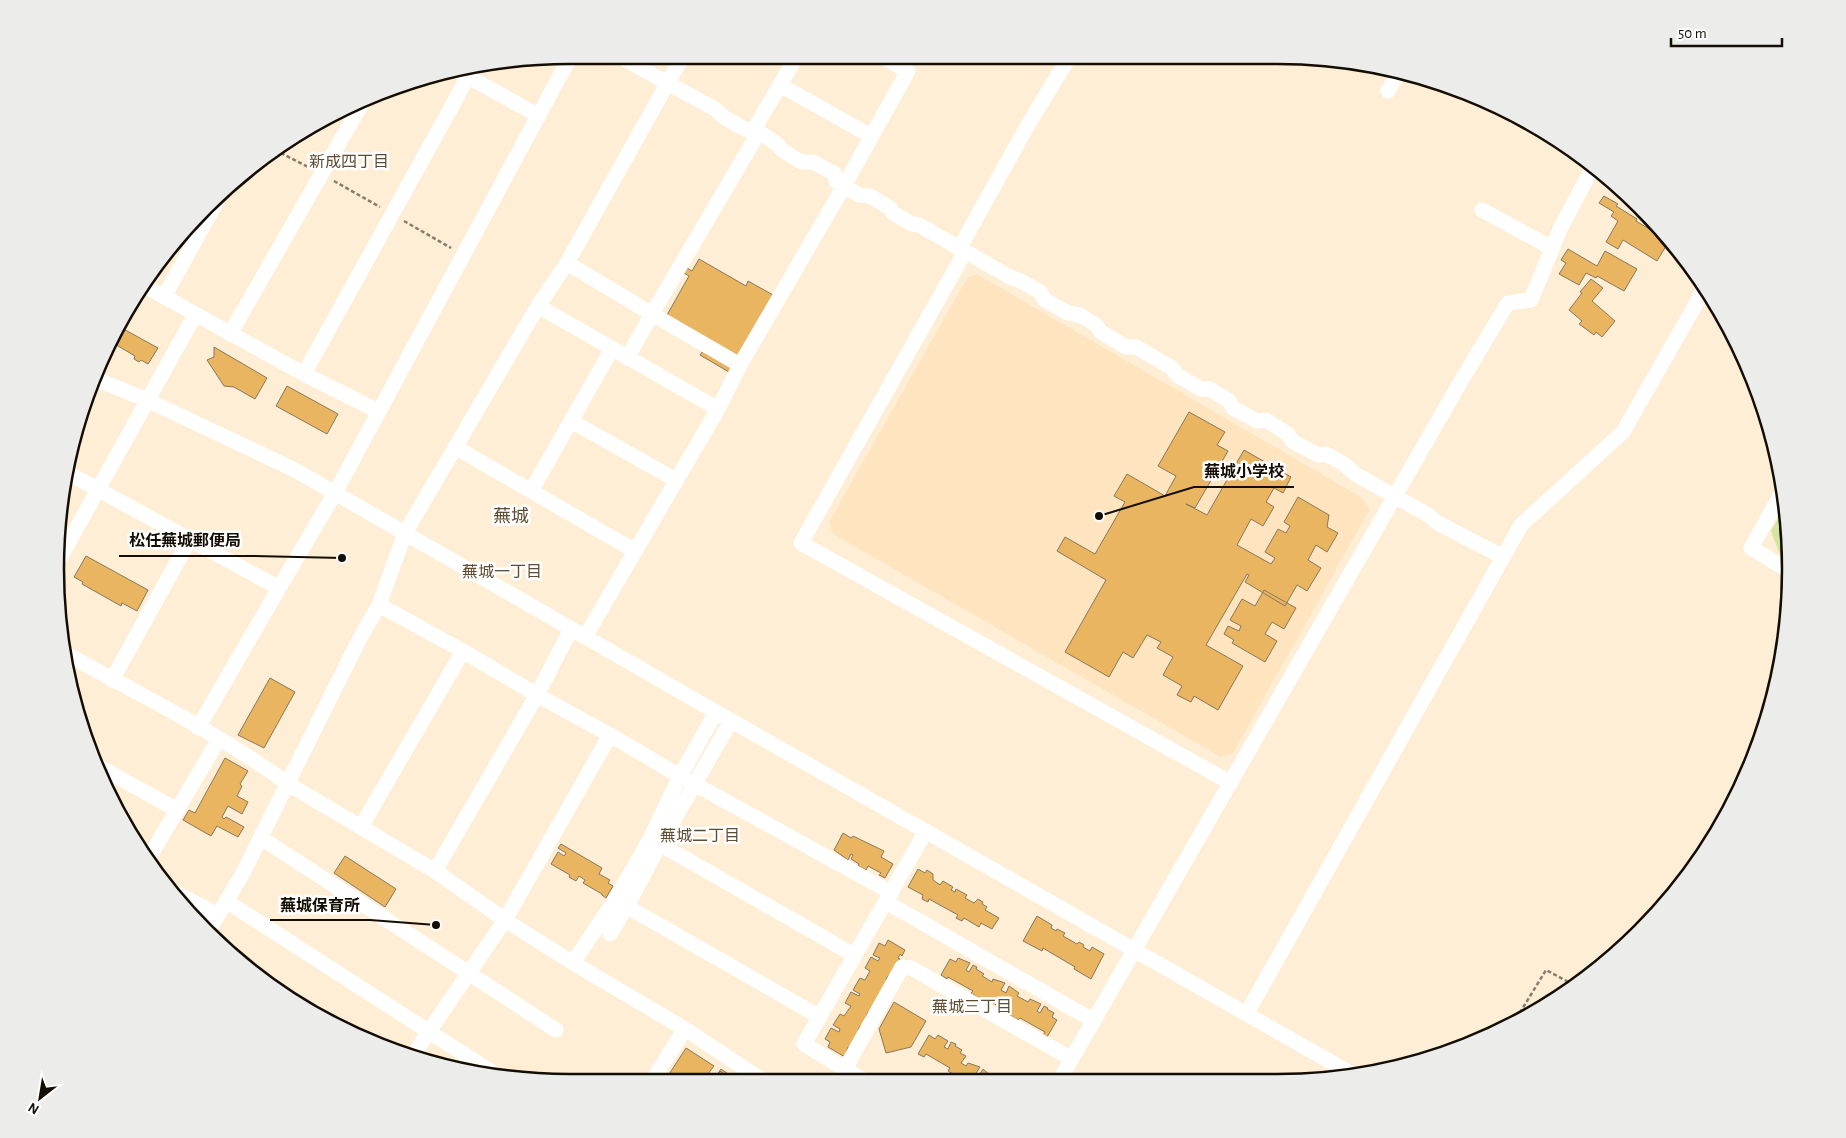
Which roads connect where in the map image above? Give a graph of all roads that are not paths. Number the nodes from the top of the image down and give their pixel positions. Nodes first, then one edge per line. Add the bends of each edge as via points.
1 (566, 64) edge
2 (633, 64) edge
3 (678, 64) edge
4 (792, 64) edge
5 (1065, 64) edge
6 (911, 65) edge
7 (461, 75) edge
8 (463, 75) edge
9 (1396, 78) edge
10 (668, 84) junction
11 (780, 85) junction
12 (1388, 91) dead end
13 (358, 111) edge
14 (539, 116) junction
15 (756, 131) junction
16 (871, 136) junction
17 (1590, 172) edge
18 (844, 186) junction
19 (1482, 210) dead end
20 (207, 217) edge
21 (1552, 248) junction
22 (962, 250) junction
23 (567, 263) junction
24 (149, 288) edge
25 (1701, 295) edge
26 (164, 297) junction
27 (538, 306) junction
28 (652, 314) junction
29 (195, 315) junction
30 (230, 334) junction
31 (612, 349) junction
32 (627, 358) junction
33 (740, 365) junction
34 (304, 374) junction
35 (100, 381) edge
36 (147, 400) junction
37 (718, 409) junction
38 (378, 411) junction
39 (571, 421) junction
40 (455, 447) junction
41 (72, 475) edge
42 (676, 480) junction
43 (98, 489) junction
44 (531, 491) junction
45 (335, 493) junction
46 (1393, 497) junction
47 (1778, 501) edge
48 (406, 533) junction
49 (190, 539) junction
50 (65, 550) edge
51 (635, 551) junction
52 (1503, 557) junction
53 (1782, 567) edge
54 (279, 588) junction
55 (379, 605) junction
56 (571, 629) junction
57 (584, 637) junction
58 (463, 651) junction
59 (71, 657) edge
60 (112, 680) junction
61 (537, 695) junction
62 (716, 712) junction
63 (731, 721) junction
64 (198, 728) junction
65 (610, 735) junction
66 (219, 740) junction
67 (106, 770) edge
68 (680, 776) junction
69 (1231, 783) junction
70 (288, 784) junction
71 (694, 784) junction
72 (177, 810) junction
73 (361, 827) junction
74 (926, 831) junction
75 (261, 838) junction
76 (655, 842) junction
77 (151, 853) edge
78 (435, 872) junction
79 (889, 897) junction
80 (186, 898) edge
81 (226, 901) junction
82 (621, 903) junction
83 (218, 915) junction
84 (505, 920) junction
85 (212, 926) edge
86 (610, 934) dead end
87 (1134, 951) junction
88 (854, 955) junction
89 (573, 963) junction
90 (469, 974) junction
91 (1247, 1013) junction
92 (820, 1017) junction
93 (1094, 1021) junction
94 (685, 1029) junction
95 (556, 1030) dead end
96 (429, 1033) junction
97 (417, 1050) edge
98 (1072, 1059) junction
99 (483, 1067) edge
100 (845, 1069) junction
101 (1345, 1070) edge
102 (656, 1074) edge
103 (753, 1074) edge
104 (853, 1074) edge
105 (1063, 1074) edge

1 - 14 street
2 - 10 street
3 - 10 street
4 - 11 street
5 - 22 street
6 - 16 street
7 - 34 street via 392,214
8 - 14 street
9 - 12 street
10 - 15 street via 747,130
10 - 23 street
11 - 15 street
11 - 16 street
13 - 30 street
14 - 38 street
15 - 18 street via 801,162 812,162 835,174 836,181
15 - 28 street
16 - 18 street
17 - 21 street
18 - 22 street via 859,195 870,196 893,213
18 - 33 street
19 - 21 street
20 - 26 street
21 - 46 street via 1531,300 1508,303
22 - 46 street via 1040,292 1045,300 1068,313 1080,315 1126,347 1136,348 1172,368 1177,375 1201,389 1210,389 1257,421 1266,420 1318,456 1326,454 1344,464
22 - 69 street via 800,543
23 - 27 street
23 - 28 street
24 - 26 street
25 - 52 street via 1623,432 1521,525
26 - 29 street
27 - 31 street
27 - 40 street
28 - 32 street
28 - 33 street
29 - 30 street
29 - 36 street
30 - 34 street
31 - 32 street
31 - 39 street
32 - 37 street
33 - 37 street
34 - 38 street
35 - 36 street
36 - 43 street
36 - 45 street via 295,470
37 - 42 street
38 - 45 street
39 - 42 street
39 - 44 street
40 - 44 street
40 - 48 street
41 - 43 street
42 - 51 street
43 - 49 street
43 - 50 street
44 - 51 street
45 - 48 street
45 - 54 street
46 - 52 street
46 - 69 street
47 - 53 street via 1751,548
48 - 55 street
48 - 56 street
49 - 54 street
49 - 60 street
51 - 57 street
52 - 91 street
54 - 64 street
55 - 58 street
55 - 70 street
56 - 57 street
56 - 61 street
57 - 62 street
58 - 61 street
58 - 73 street
59 - 60 street
60 - 64 street
61 - 65 street
61 - 78 street
62 - 63 street
62 - 68 street
63 - 71 street
63 - 74 street
64 - 66 street
65 - 68 street
65 - 84 street
66 - 70 street
66 - 72 street
67 - 72 street
68 - 71 street
68 - 76 street
69 - 87 street
70 - 73 street
70 - 75 street
71 - 76 street
71 - 79 street
72 - 77 street
73 - 78 street
74 - 79 street
74 - 87 street
75 - 81 street
75 - 90 street
76 - 82 street
76 - 88 street
78 - 84 street
79 - 88 street
79 - 93 street
80 - 83 street
81 - 83 street
81 - 96 street
82 - 86 street
82 - 89 street
82 - 92 street
83 - 85 street
84 - 89 street
84 - 90 street
87 - 91 street
87 - 93 street
88 - 92 street
89 - 94 street
90 - 95 street
90 - 96 street
91 - 101 street
92 - 100 street via 804,1044
93 - 98 street
94 - 102 street
94 - 103 street
96 - 97 street
96 - 99 street
98 - 100 street via 911,968 902,967
98 - 105 street
100 - 104 street

